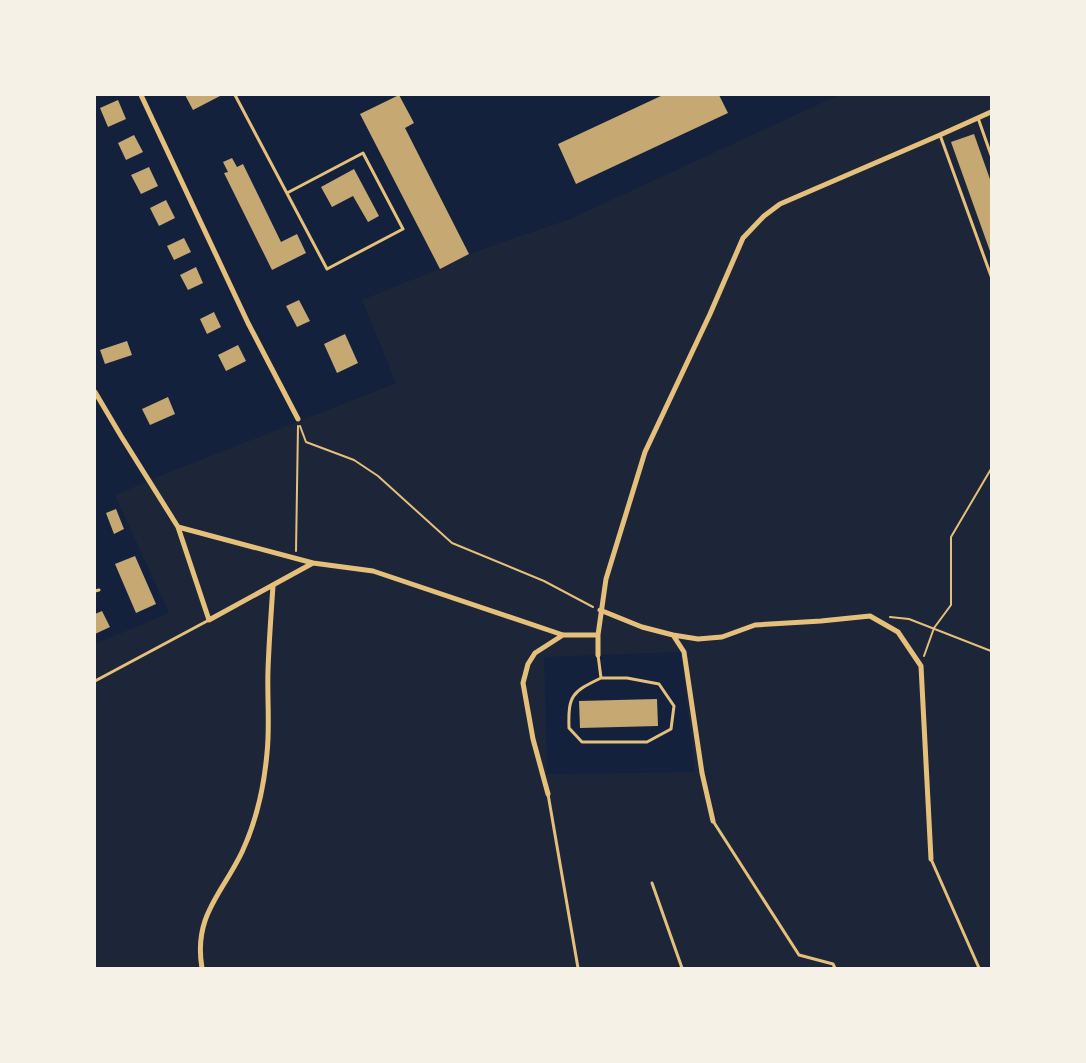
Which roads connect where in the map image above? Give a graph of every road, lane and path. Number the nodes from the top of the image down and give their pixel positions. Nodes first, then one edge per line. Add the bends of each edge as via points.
1 (141, 95) edge
2 (235, 95) edge
3 (991, 112) edge
4 (978, 118) junction
5 (940, 135) junction
6 (991, 154) edge
7 (288, 193) junction
8 (991, 276) edge
9 (95, 392) edge
10 (298, 419) junction
11 (991, 469) edge
12 (178, 527) junction
13 (296, 558) junction
14 (313, 563) junction
15 (273, 586) junction
16 (600, 610) junction
17 (889, 617) dead end
18 (209, 620) junction
19 (934, 628) junction
20 (563, 635) junction
21 (598, 635) junction
22 (674, 635) junction
23 (991, 651) edge
24 (598, 655) joint
25 (921, 666) junction
26 (601, 678) junction
27 (95, 681) edge
28 (548, 794) joint
29 (713, 820) joint
30 (931, 859) joint
31 (652, 883) dead end
32 (202, 968) edge
33 (578, 968) edge
34 (682, 968) edge
35 (835, 968) edge
36 (980, 968) edge

1 - 10 street via 248,323
2 - 7 lane
3 - 4 street
4 - 5 street
4 - 6 lane
5 - 8 lane
5 - 16 street via 780,204 744,238 646,452 606,579
7 - 7 lane via 363,153 403,229 327,269
9 - 12 street
10 - 13 path
10 - 16 path via 306,442 354,460 378,476 452,543 544,581
11 - 19 path via 951,537 951,604
12 - 13 street
12 - 18 street
13 - 14 street
14 - 15 street
14 - 20 street via 373,571
15 - 18 street
15 - 32 street via 267,753 256,816 241,853 211,903 204,926 200,955
16 - 21 street
16 - 22 street via 642,627
17 - 19 path via 909,618
18 - 27 lane
19 - 23 path
19 - 25 path
20 - 21 street
20 - 28 street via 535,652 523,683 533,739
21 - 24 street
22 - 25 street via 698,639 722,637 755,625 870,616 898,632
22 - 29 street via 684,652 702,772
24 - 26 lane
25 - 30 street
26 - 26 lane via 627,678 659,684 674,706 671,729 647,742 582,742 569,728 568,707 578,689
28 - 33 lane
29 - 35 lane via 799,955 833,964
30 - 36 lane
31 - 34 lane

